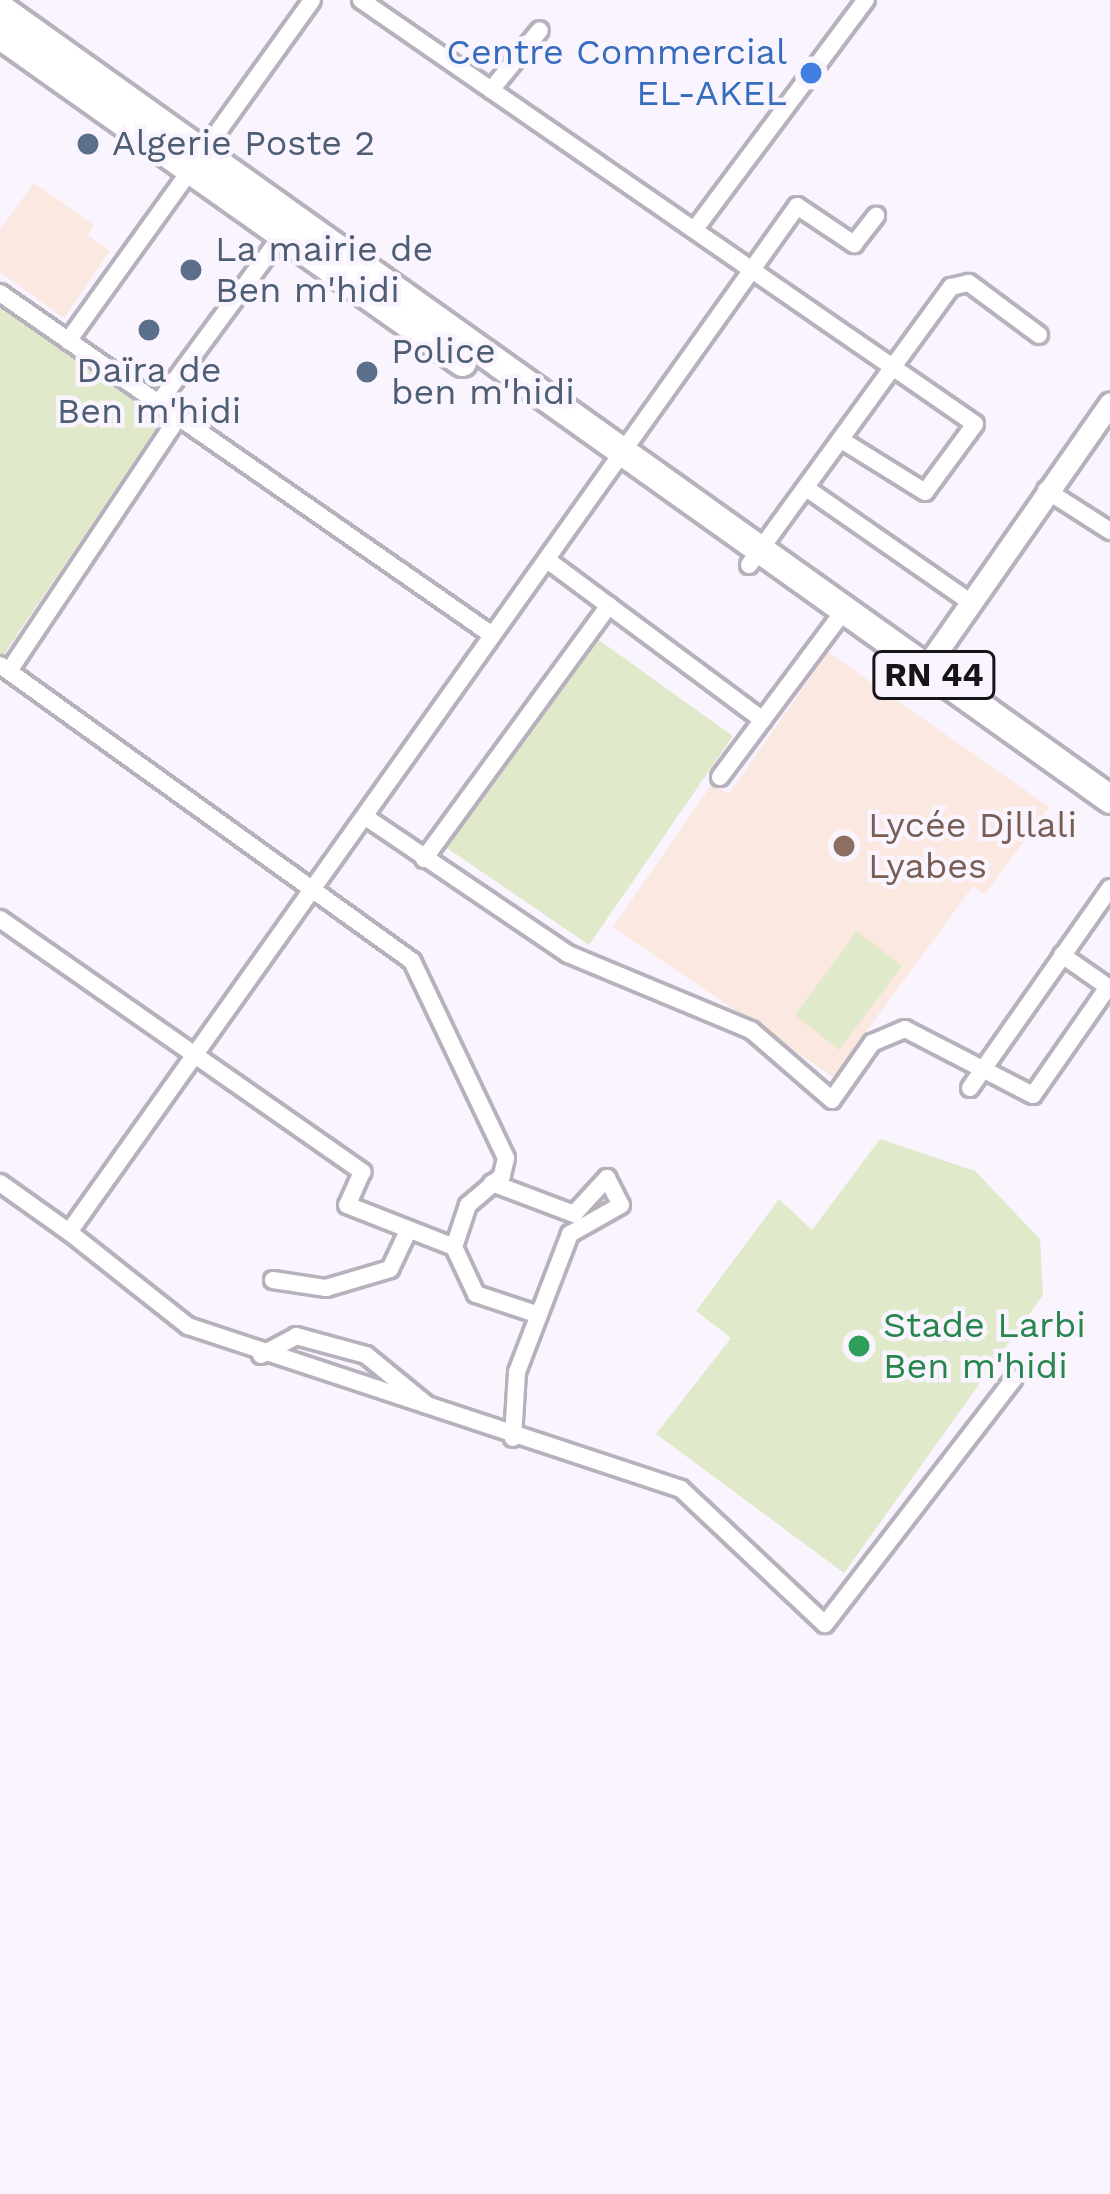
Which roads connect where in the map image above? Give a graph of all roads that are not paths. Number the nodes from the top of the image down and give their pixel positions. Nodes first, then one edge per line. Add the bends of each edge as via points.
1 (312, 0) edge
2 (361, 0) edge
3 (866, 0) edge
4 (0, 8) edge
5 (540, 30) dead end
6 (0, 35) edge
7 (491, 89) junction
8 (195, 160) junction
9 (876, 216) dead end
10 (695, 229) junction
11 (282, 235) junction
12 (753, 268) junction
13 (0, 293) edge
14 (1039, 335) dead end
15 (68, 341) junction
16 (892, 363) junction
17 (1110, 403) edge
18 (157, 405) junction
19 (177, 419) junction
20 (843, 441) junction
21 (621, 464) junction
22 (806, 488) junction
23 (1046, 490) junction
24 (1110, 531) edge
25 (753, 558) junction
26 (550, 562) junction
27 (966, 599) junction
28 (609, 605) junction
29 (838, 618) junction
30 (492, 634) junction
31 (4, 668) edge
32 (920, 676) junction
33 (763, 720) junction
34 (720, 777) dead end
35 (1110, 800) edge
36 (367, 818) junction
37 (1110, 822) edge
38 (424, 859) junction
39 (316, 888) junction
40 (1110, 888) edge
41 (0, 919) edge
42 (1062, 955) junction
43 (194, 1058) junction
44 (982, 1065) junction
45 (970, 1088) dead end
46 (0, 1183) edge
47 (492, 1183) junction
48 (409, 1229) junction
49 (69, 1232) junction
50 (454, 1246) junction
51 (273, 1280) dead end
52 (539, 1315) junction
53 (261, 1354) junction
54 (1014, 1379) dead end
55 (428, 1405) junction
56 (513, 1438) junction

1 - 8 street
2 - 7 street
3 - 10 street
4 - 8 main road, RN 44
5 - 7 street
6 - 8 main road, RN 44
7 - 10 street
8 - 11 main road, RN 44
8 - 15 street
8 - 21 main road, RN 44
9 - 12 street via 854,244 796,206
10 - 12 street
11 - 18 street
11 - 21 main road, RN 44
12 - 16 street
12 - 21 street
13 - 15 street
14 - 16 street via 961,280
15 - 18 street
16 - 20 street
16 - 20 street via 975,424 925,492
17 - 23 street
18 - 19 street
19 - 30 street
19 - 31 street
20 - 22 street
21 - 25 main road, RN 44
21 - 26 street
22 - 25 street
22 - 27 street
23 - 24 street
23 - 27 street
25 - 29 main road, RN 44
26 - 28 street
26 - 30 street
27 - 32 street
28 - 33 street
28 - 38 street
29 - 32 main road, RN 44
29 - 33 street
30 - 36 street
31 - 39 street
32 - 35 main road, RN 44
32 - 37 main road, RN 44
33 - 34 street
36 - 38 street
36 - 39 street
38 - 44 street via 568,954 751,1030 832,1100 892,1030
39 - 43 street
39 - 47 street via 395,943 426,979 480,1117 502,1142 502,1176
40 - 42 street
41 - 43 street
42 - 44 street
42 - 44 street via 1108,987 1034,1095
43 - 48 street via 362,1172 347,1205
43 - 49 street
44 - 45 street
46 - 49 street
47 - 50 street via 468,1205
47 - 52 street via 574,1214 607,1178 621,1205 570,1234
48 - 50 street
48 - 51 street via 390,1269 326,1288
49 - 53 street via 188,1326
50 - 52 street via 476,1294
52 - 56 street via 517,1372
53 - 55 street
53 - 55 street via 296,1336 366,1355
54 - 56 street via 825,1624 681,1489
55 - 56 street

